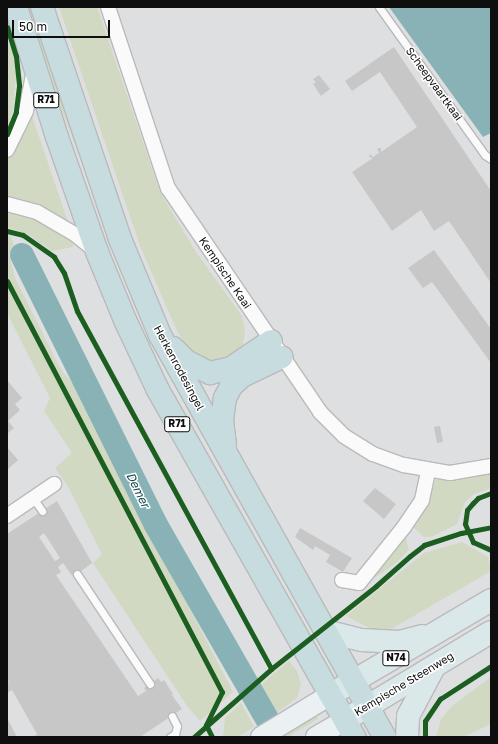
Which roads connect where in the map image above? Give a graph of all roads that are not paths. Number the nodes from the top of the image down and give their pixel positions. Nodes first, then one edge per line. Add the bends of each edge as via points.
1 (16, 7) edge
2 (42, 7) edge
3 (108, 7) edge
4 (379, 7) edge
5 (35, 64) junction
6 (7, 150) edge
7 (491, 159) edge
8 (7, 204) edge
9 (97, 252) junction
10 (160, 335) junction
11 (276, 349) junction
12 (227, 456) junction
13 (491, 466) edge
14 (428, 471) junction
15 (54, 484) dead end
16 (33, 498) junction
17 (42, 511) dead end
18 (7, 516) edge
19 (77, 574) dead end
20 (342, 580) dead end
21 (491, 600) edge
22 (326, 631) junction
23 (491, 632) edge
24 (437, 633) junction
25 (434, 666) junction
26 (354, 682) junction
27 (150, 684) dead end
28 (330, 695) junction
29 (368, 706) junction
30 (172, 716) dead end
31 (349, 729) edge
32 (170, 737) edge
33 (261, 737) edge
34 (316, 737) edge
35 (385, 737) edge
36 (407, 737) edge

1 - 5 highway, R71
2 - 10 highway, Herkenrodesingel / R71 via 120,239
3 - 11 street, Kempische Kaai via 168,188
4 - 7 lane, Scheepvaartkaai via 485,155
5 - 6 street via 26,111
5 - 9 highway, R71
8 - 9 street via 42,215 76,235
9 - 28 highway, R71 via 158,390
10 - 11 highway via 186,361 210,373 230,368
10 - 12 highway, Herkenrodesingel / R71
11 - 12 highway via 231,386 225,398 222,421
11 - 14 street, Kempische Kaai via 320,412 344,436 373,454
12 - 22 highway, Herkenrodesingel / R71
13 - 14 street, Kempische Kaai via 450,473
14 - 20 street via 422,500 404,527 359,583
15 - 16 street
16 - 17 lane
16 - 18 street
19 - 27 lane
21 - 24 main road, N74
22 - 24 main road via 362,640 400,642
22 - 26 highway, Herkenrodesingel / R71
23 - 25 main road, Kempische Steenweg / N74
24 - 26 main road, N74
25 - 29 main road, Kempische Steenweg / N74
25 - 36 main road via 408,716
26 - 28 main road, N74
26 - 29 highway, Herkenrodesingel / R71
28 - 31 highway, R71
28 - 33 main road, N74
29 - 31 main road, Kempische Steenweg / N74
29 - 35 highway, R71
30 - 32 lane via 177,726 175,734
31 - 34 main road, Kempische Steenweg / N74

